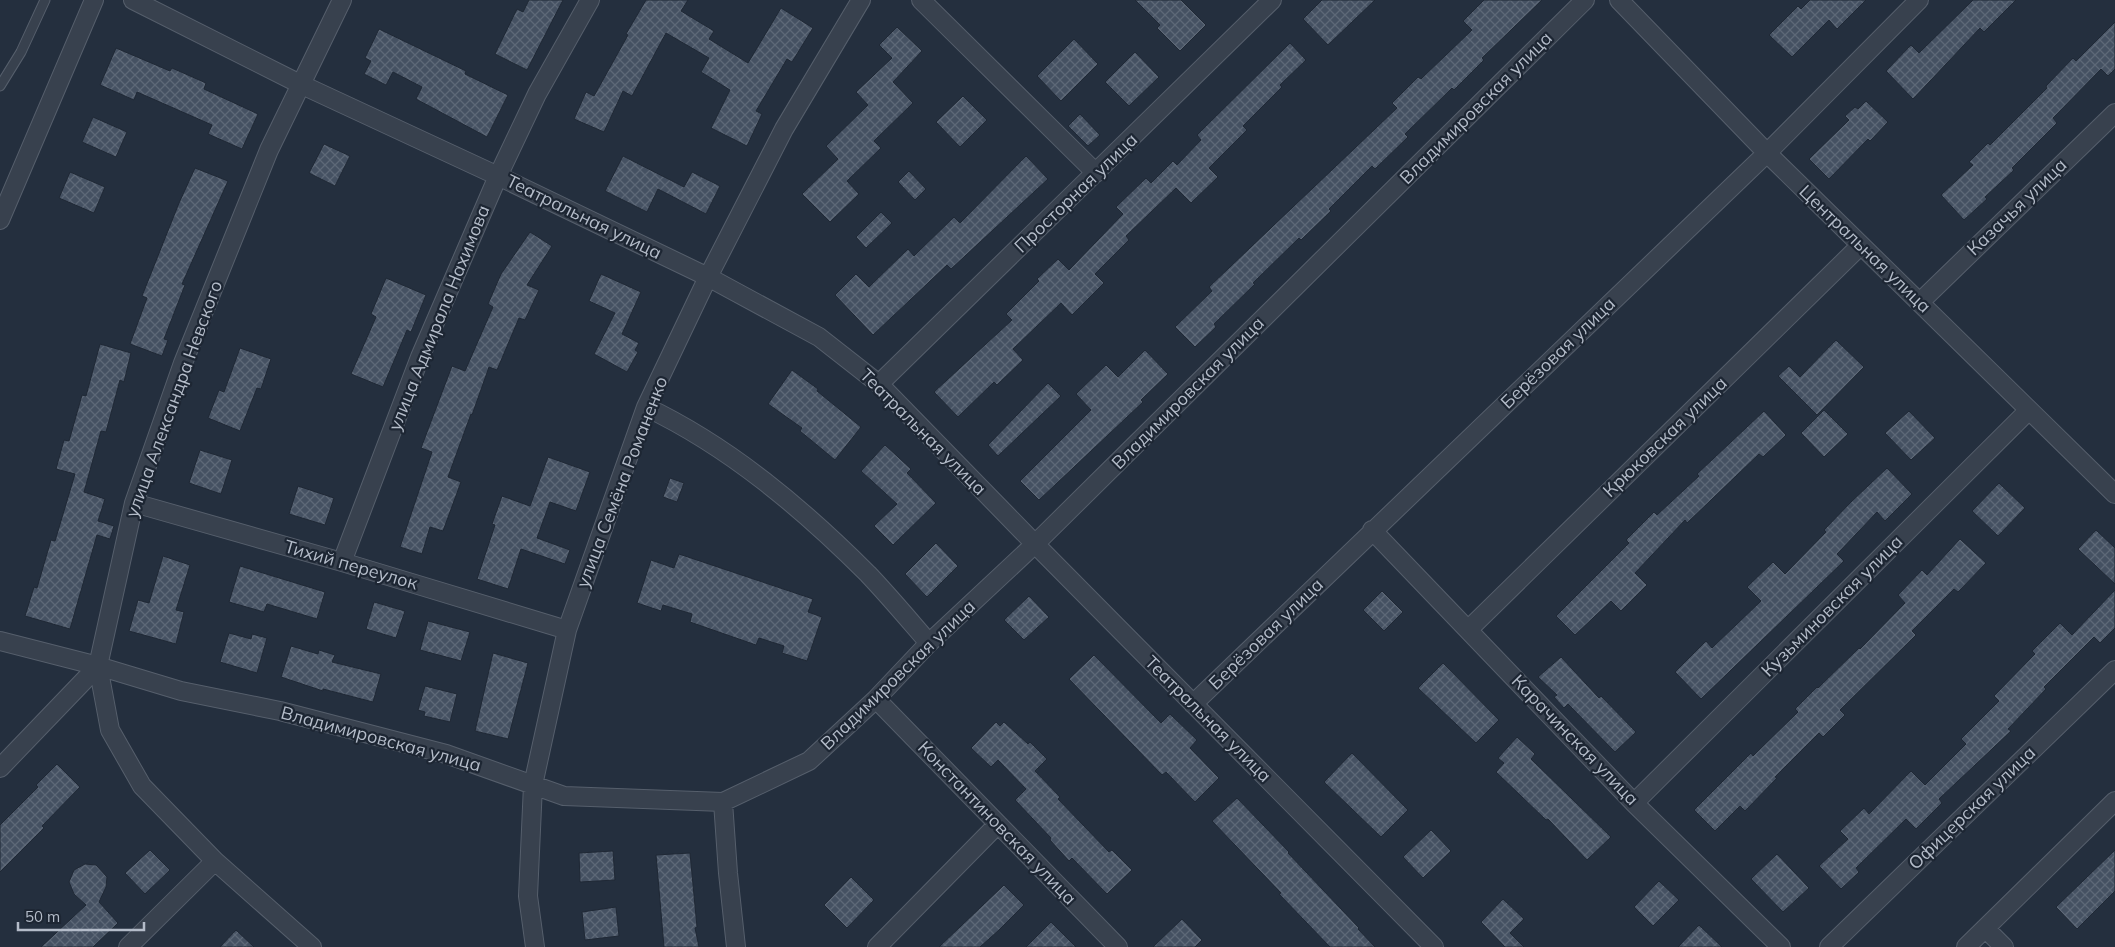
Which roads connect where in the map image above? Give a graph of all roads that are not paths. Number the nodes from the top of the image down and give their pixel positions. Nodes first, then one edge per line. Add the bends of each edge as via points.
1 (45, 0) edge
2 (94, 0) edge
3 (133, 0) edge
4 (342, 0) edge
5 (590, 0) edge
6 (861, 0) edge
7 (921, 0) edge
8 (1271, 0) edge
9 (1585, 0) edge
10 (1620, 0) edge
11 (1920, 0) edge
12 (300, 84) junction
13 (0, 86) edge
14 (2115, 113) edge
15 (1767, 153) junction
16 (1096, 173) junction
17 (498, 176) junction
18 (0, 220) edge
19 (1860, 245) junction
20 (708, 277) junction
21 (1920, 302) junction
22 (879, 384) junction
23 (646, 407) junction
24 (2029, 410) junction
25 (2115, 494) edge
26 (134, 503) junction
27 (1372, 530) junction
28 (1034, 544) junction
29 (342, 562) junction
30 (1469, 629) junction
31 (567, 630) junction
32 (0, 641) edge
33 (929, 643) junction
34 (98, 666) junction
35 (2115, 670) edge
36 (876, 699) junction
37 (1193, 704) junction
38 (0, 768) edge
39 (533, 785) junction
40 (2115, 801) edge
41 (723, 802) junction
42 (1634, 802) junction
43 (998, 824) junction
44 (215, 860) junction
45 (1985, 928) junction
46 (128, 947) edge
47 (312, 947) edge
48 (536, 947) edge
49 (736, 947) edge
50 (876, 947) edge
51 (1118, 947) edge
52 (1434, 947) edge
53 (1781, 947) edge
54 (1829, 947) edge
55 (1966, 947) edge
56 (2004, 947) edge

1 - 13 lane via 21,52
2 - 18 street
3 - 12 street, Театральная улица
4 - 12 street, улица Александра Невского
5 - 17 street, улица Адмирала Нахимова via 538,94
6 - 20 street, улица Семёна Романенко via 784,129
7 - 16 street
8 - 16 street, Просторная улица
9 - 28 street, Владимировская улица
10 - 15 street, Центральная улица
11 - 15 street, Берёзовая улица
12 - 17 street, Театральная улица
12 - 26 street, улица Александра Невского via 269,150 183,363
14 - 21 street, Казачья улица
15 - 19 street, Центральная улица
15 - 27 street, Берёзовая улица
16 - 22 street, Просторная улица
17 - 20 street, Театральная улица
17 - 29 street, улица Адмирала Нахимова via 420,357
19 - 21 street, Центральная улица
19 - 30 street, Крюковская улица
20 - 22 street, Театральная улица via 819,337
20 - 23 street, улица Семёна Романенко
21 - 24 street, Центральная улица
22 - 28 street, Театральная улица
23 - 31 street, улица Семёна Романенко
23 - 33 street via 676,421 726,452 805,515 868,575
24 - 25 street, Центральная улица
24 - 42 street, Кузьминовская улица
26 - 29 street, Тихий переулок
26 - 34 street, улица Александра Невского
27 - 30 street, Карачинская улица
27 - 37 street, Берёзовая улица
28 - 33 street, Владимировская улица
28 - 37 street, Театральная улица
29 - 31 street, Тихий переулок
30 - 42 street, Карачинская улица
31 - 39 street, улица Семёна Романенко
32 - 34 street, Владимировская улица
33 - 36 street, Владимировская улица
34 - 38 street
34 - 39 street, Владимировская улица via 181,691 280,711 446,754
34 - 44 street, улица Александра Невского via 110,730 142,786
35 - 54 street, Офицерская улица
36 - 41 street, Владимировская улица via 809,761
36 - 43 street, Константиновская улица
37 - 52 street, Театральная улица
39 - 41 street, Владимировская улица via 564,796
39 - 48 street, улица Семёна Романенко via 528,896
40 - 45 street
41 - 49 street
42 - 53 street, Карачинская улица
43 - 50 street
43 - 51 street, Константиновская улица
44 - 46 street
44 - 47 street, улица Александра Невского
45 - 55 street
45 - 56 street

